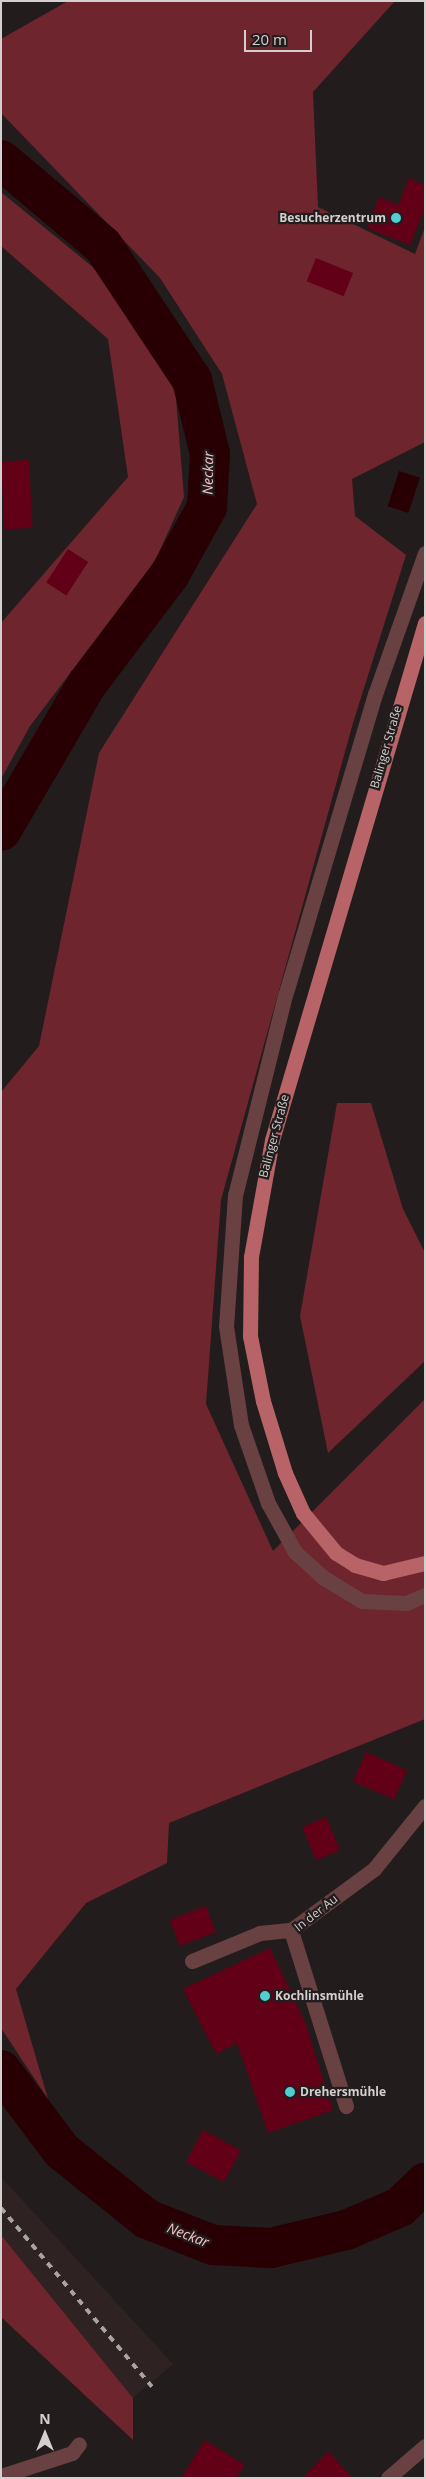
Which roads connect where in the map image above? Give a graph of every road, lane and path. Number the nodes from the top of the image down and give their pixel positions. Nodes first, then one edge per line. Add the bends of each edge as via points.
1 (425, 553) edge
2 (425, 623) edge
3 (425, 1563) edge
4 (425, 1595) edge
5 (425, 1806) edge
6 (291, 1930) junction
7 (192, 1961) dead end
8 (346, 2106) dead end
9 (79, 2444) dead end
10 (425, 2446) edge
11 (1, 2476) edge
12 (388, 2478) edge

1 - 4 street via 375,694 285,994 235,1195 226,1326 241,1425 268,1503 295,1552 324,1578 362,1601 406,1603
2 - 3 main road, Balinger Straße via 272,1140 251,1257 250,1336 263,1400 285,1473 303,1514 336,1554 355,1565 383,1572
5 - 6 street, In der Au via 374,1869
6 - 7 street via 260,1933
6 - 8 street, In der Au
9 - 11 street via 72,2453
10 - 12 street

